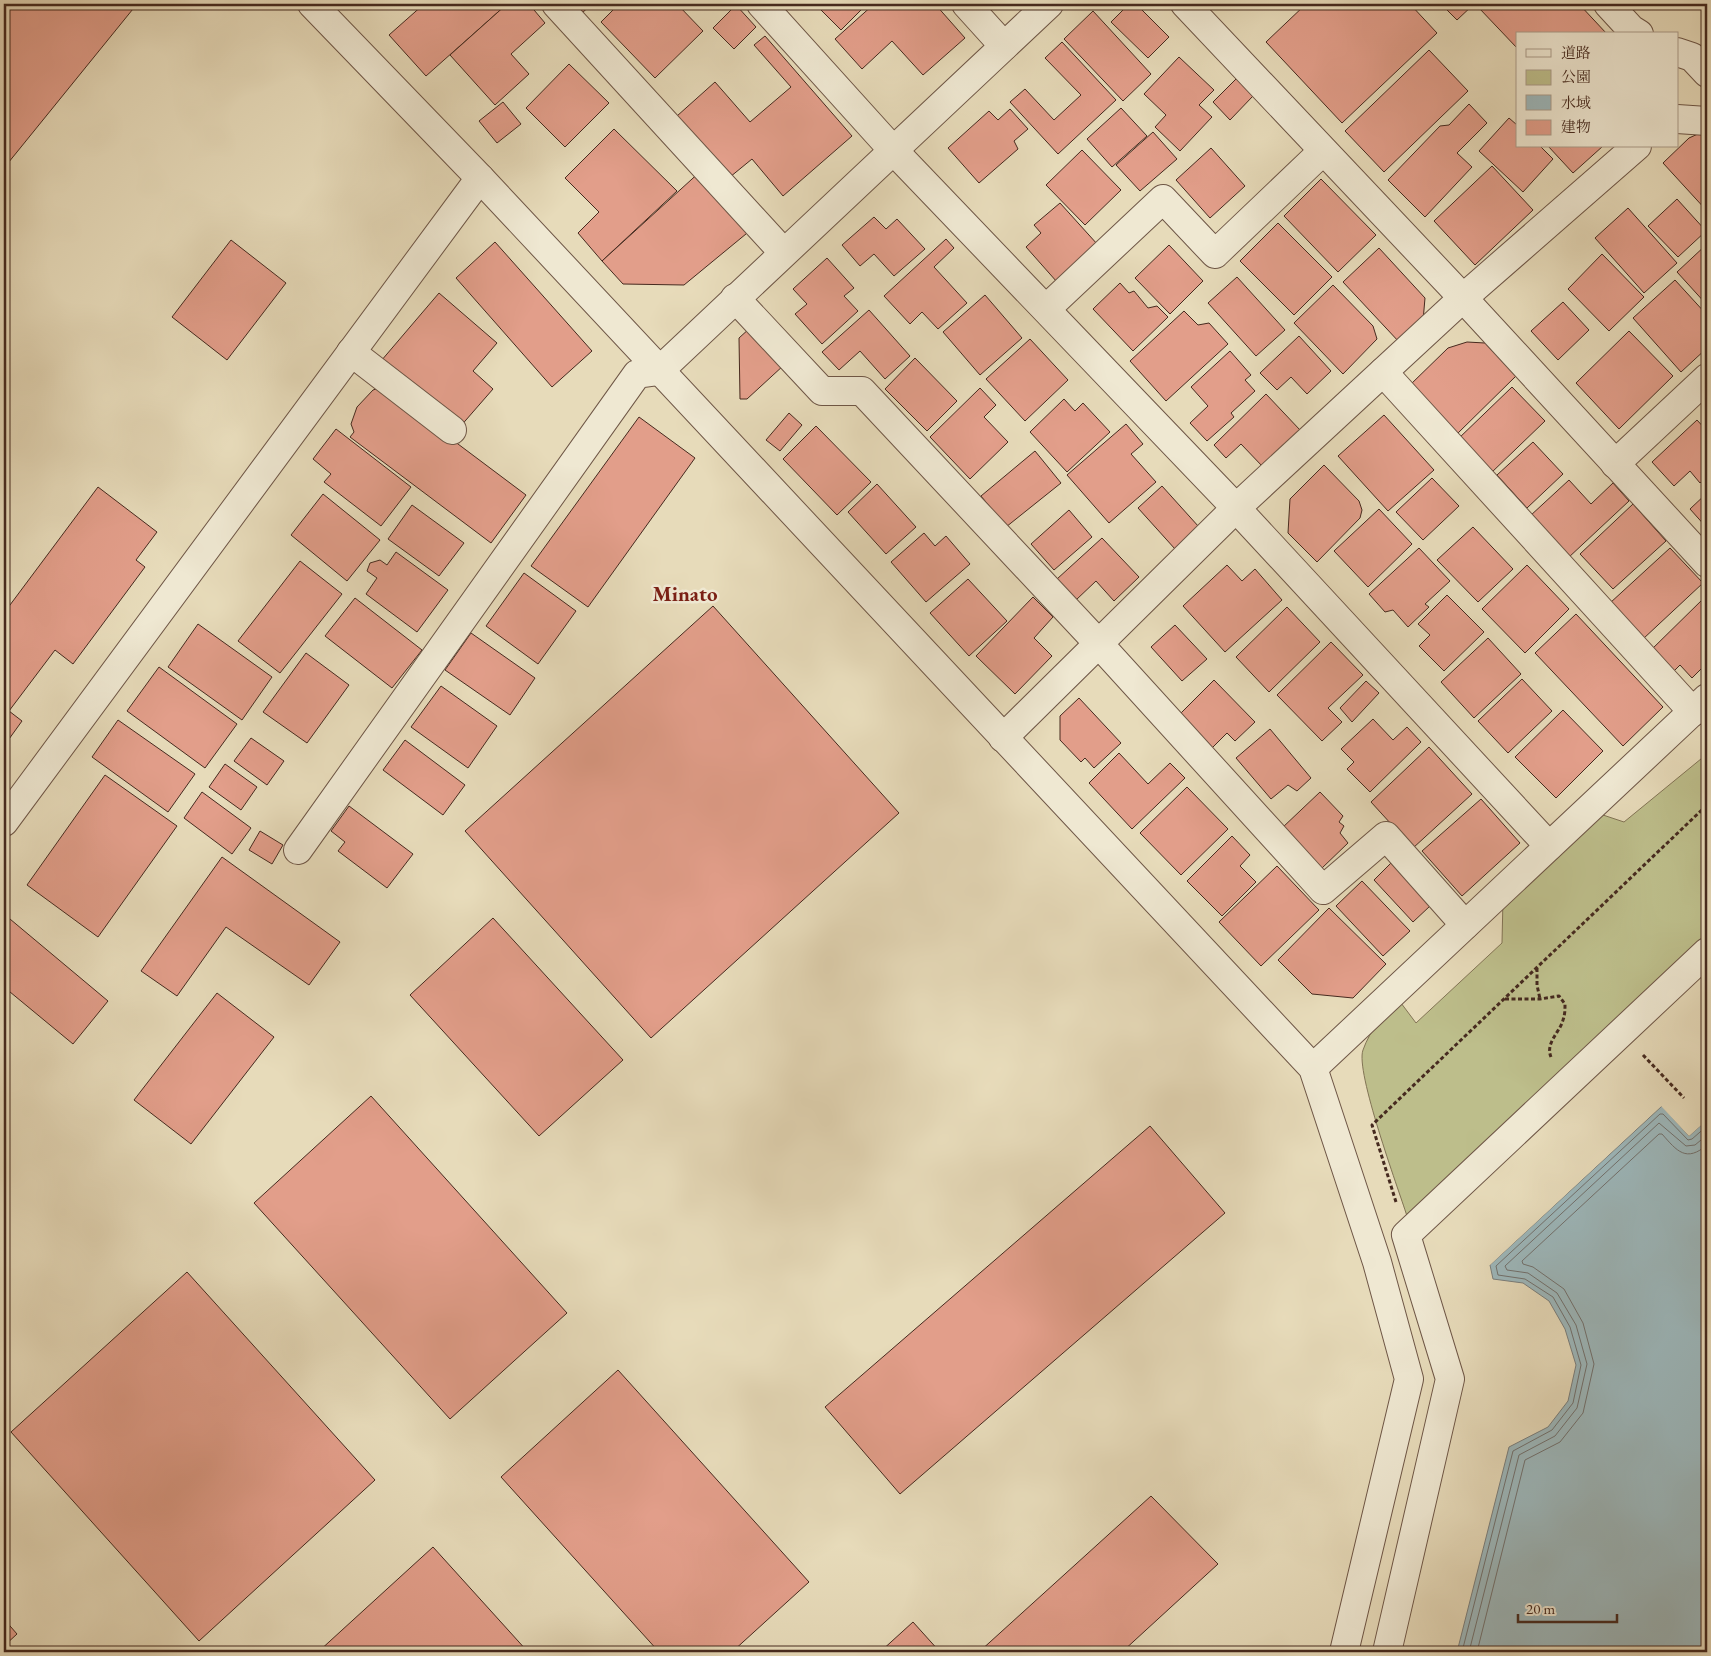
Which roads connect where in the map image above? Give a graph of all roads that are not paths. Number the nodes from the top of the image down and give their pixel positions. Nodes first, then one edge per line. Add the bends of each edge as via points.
1 (312, 4) edge
2 (556, 4) edge
3 (761, 4) edge
4 (966, 4) edge
5 (1049, 4) edge
6 (1185, 4) edge
7 (1608, 4) edge
8 (1636, 32) edge
9 (1004, 46) junction
10 (1678, 52) edge
11 (1707, 73) edge
12 (1678, 119) edge
13 (1707, 121) edge
14 (1635, 148) edge
15 (892, 149) junction
16 (1323, 151) junction
17 (480, 178) junction
18 (783, 252) junction
19 (735, 298) junction
20 (1462, 298) junction
21 (1046, 310) junction
22 (351, 352) junction
23 (659, 371) junction
24 (1383, 372) junction
25 (1707, 378) edge
26 (452, 430) dead end
27 (1614, 464) junction
28 (1236, 508) junction
29 (1707, 563) edge
30 (1099, 644) junction
31 (1700, 705) edge
32 (1003, 738) junction
33 (4, 822) edge
34 (1549, 846) junction
35 (298, 850) dead end
36 (1465, 925) junction
37 (1707, 952) edge
38 (1312, 1068) junction
39 (1344, 1652) edge
40 (1387, 1652) edge

1 - 17 street
2 - 18 street
3 - 15 street
4 - 9 street
5 - 9 street
6 - 16 street
7 - 8 street
9 - 15 street
10 - 11 street via 1692,57
12 - 13 street
14 - 20 street
15 - 18 street
15 - 21 street
16 - 20 street
16 - 21 street via 1214,254 1163,199
17 - 22 street
17 - 23 street
18 - 19 street
19 - 23 street
19 - 30 street via 822,391 862,391
20 - 24 street
20 - 27 street
21 - 28 street
22 - 26 street
22 - 33 street
23 - 32 street
23 - 35 street via 637,374
24 - 28 street
24 - 31 street
25 - 27 street
27 - 29 street
28 - 30 street
28 - 34 street
30 - 32 street
30 - 36 street via 1323,890 1386,836
31 - 34 street
32 - 38 street
34 - 36 street
36 - 38 street
37 - 40 street via 1406,1236 1450,1379
38 - 39 street via 1377,1262 1409,1379

